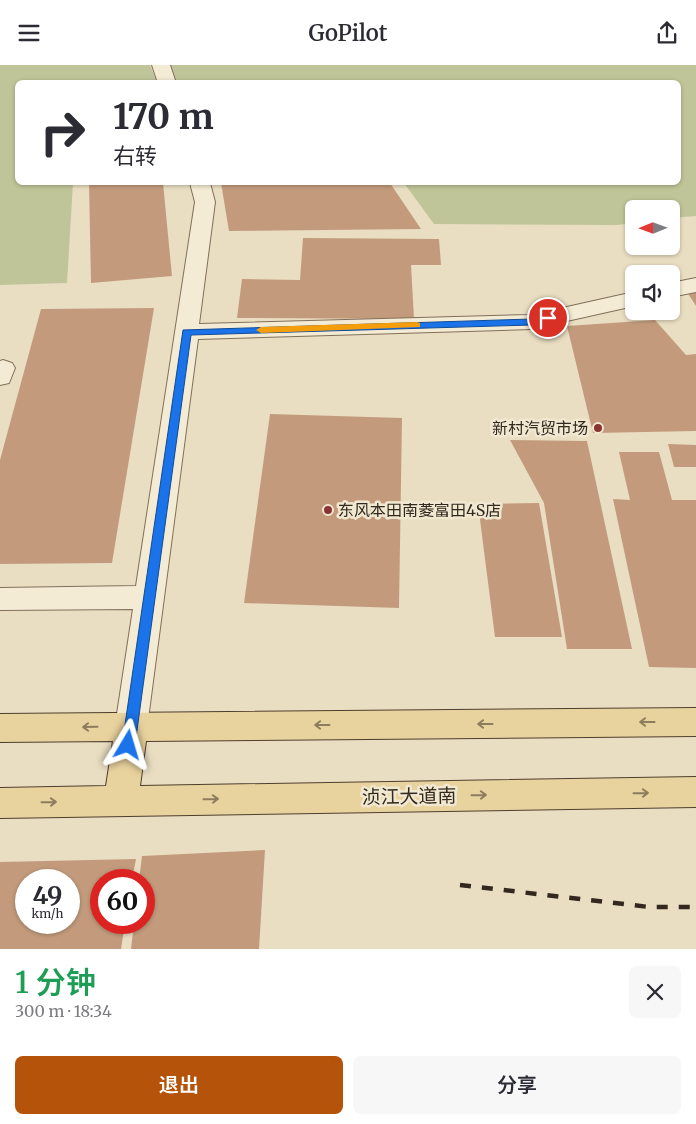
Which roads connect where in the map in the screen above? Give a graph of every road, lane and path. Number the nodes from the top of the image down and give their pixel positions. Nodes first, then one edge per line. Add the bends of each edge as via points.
1 (161, 65) edge
2 (167, 80) edge
3 (201, 185) edge
4 (696, 285) edge
5 (680, 288) edge
6 (625, 301) edge
7 (187, 332) junction
8 (149, 597) junction
9 (0, 599) edge
10 (696, 722) edge
11 (131, 727) junction
12 (0, 728) edge
13 (696, 792) edge
14 (121, 801) junction
15 (0, 803) edge

1 - 2 street
3 - 7 street via 205,202
4 - 5 street
6 - 7 street via 531,322
7 - 8 street
8 - 9 street
8 - 11 street
10 -> 11 main road
11 -> 12 main road
11 - 14 main road
14 -> 13 main road, 浈江大道南
15 -> 14 main road, 浈江大道南

